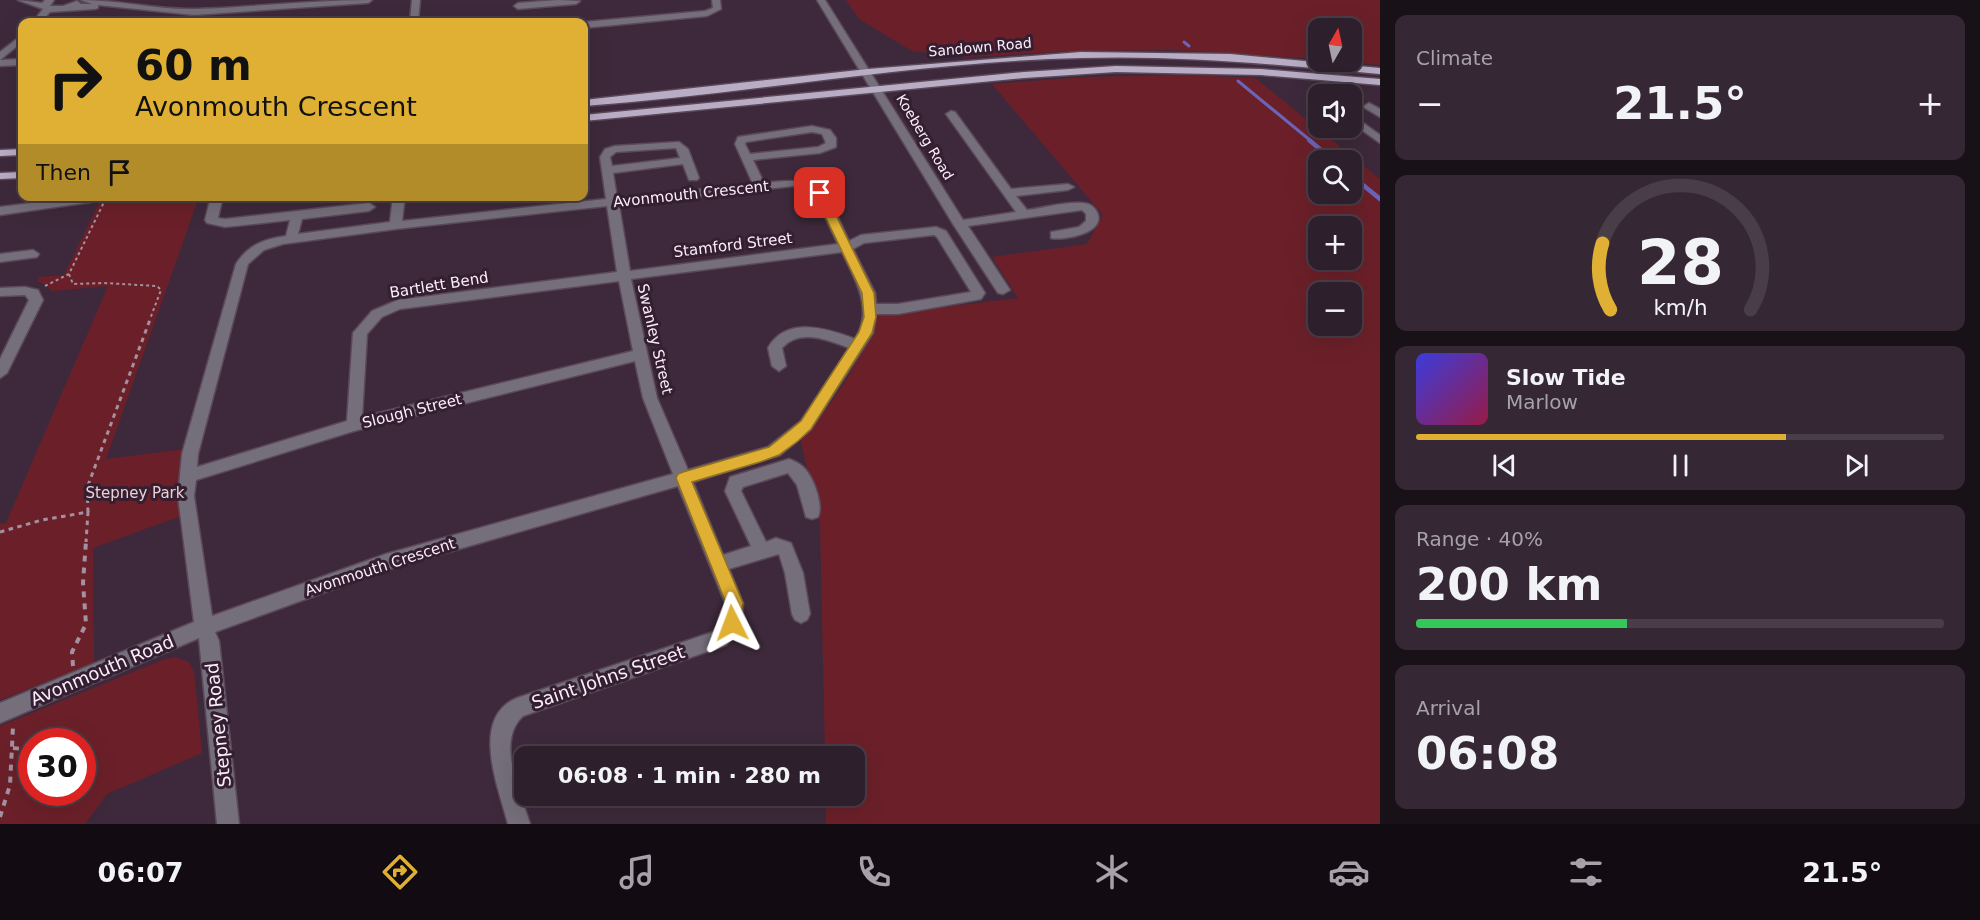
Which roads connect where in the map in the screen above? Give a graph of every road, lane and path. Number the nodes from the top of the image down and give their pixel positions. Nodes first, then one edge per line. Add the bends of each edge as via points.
1 (22, 0) edge
2 (83, 0) edge
3 (368, 0) edge
4 (416, 0) edge
5 (576, 0) edge
6 (585, 0) edge
7 (716, 0) edge
8 (821, 0) edge
9 (282, 3) edge
10 (47, 5) edge
11 (518, 6) dead end
12 (67, 8) junction
13 (131, 8) junction
14 (39, 18) edge
15 (51, 18) edge
16 (414, 18) edge
17 (588, 25) edge
18 (18, 41) edge
19 (0, 57) edge
20 (18, 62) edge
21 (0, 63) edge
22 (1380, 71) edge
23 (868, 72) junction
24 (1380, 82) edge
25 (879, 89) junction
26 (588, 103) edge
27 (1369, 106) dead end
28 (951, 114) dead end
29 (1380, 114) edge
30 (588, 118) edge
31 (1362, 126) edge
32 (1380, 140) edge
33 (18, 152) edge
34 (0, 153) edge
35 (746, 158) junction
36 (687, 160) junction
37 (607, 170) junction
38 (18, 175) edge
39 (0, 176) edge
40 (693, 178) dead end
41 (760, 186) junction
42 (1068, 187) dead end
43 (1008, 194) junction
44 (79, 201) edge
45 (105, 201) edge
46 (216, 201) edge
47 (398, 201) edge
48 (553, 202) edge
49 (610, 203) junction
50 (369, 207) dead end
51 (0, 211) edge
52 (1024, 215) junction
53 (297, 216) junction
54 (959, 224) junction
55 (396, 225) junction
56 (1055, 235) dead end
57 (291, 239) junction
58 (847, 247) junction
59 (33, 254) dead end
60 (0, 258) edge
61 (69, 274) junction
62 (624, 275) junction
63 (1003, 290) dead end
64 (0, 292) edge
65 (33, 293) junction
66 (870, 309) junction
67 (857, 346) junction
68 (639, 355) junction
69 (779, 366) dead end
70 (0, 373) edge
71 (354, 425) junction
72 (188, 476) junction
73 (683, 478) junction
74 (812, 512) dead end
75 (88, 513) junction
76 (0, 532) edge
77 (761, 550) junction
78 (718, 564) junction
79 (801, 615) dead end
80 (204, 627) junction
81 (76, 682) junction
82 (7, 710) edge
83 (13, 748) junction
84 (18, 749) edge
85 (0, 817) edge
86 (228, 824) edge
87 (519, 824) edge

1 - 10 street
2 - 12 street
2 - 13 street
3 - 9 street
4 - 16 street
5 - 6 street
5 - 11 street
7 - 17 street via 717,9 707,13
8 - 23 street, Koeberg Road
9 - 13 street via 207,12
10 - 12 street
10 - 14 street
12 - 13 street
12 - 15 street
18 - 19 street
20 - 21 street
22 - 23 main road, Sandown Road via 1230,57 1144,55 1014,58
23 - 25 street, Koeberg Road
23 - 26 main road, Sandown Road
24 - 25 main road via 1147,68
25 - 30 main road
25 - 54 street, Koeberg Road
27 - 29 street
28 - 43 street
31 - 32 street
33 - 34 main road
35 - 35 street via 740,144 750,137 812,129 826,132 832,142 829,148 820,150
35 - 41 street
36 - 37 street
36 - 37 street via 675,144 615,149 604,157
36 - 40 street
37 - 49 street, Swanley Street
38 - 39 main road
41 - 49 street, Avonmouth Crescent
41 - 58 street, Avonmouth Crescent via 809,185 822,196
42 - 43 street
43 - 52 street
44 - 51 street
45 - 61 path
46 - 53 street via 211,217 215,222
47 - 55 street
48 - 49 street, Avonmouth Crescent
48 - 55 street, Avonmouth Crescent
49 - 62 street, Swanley Street
50 - 53 street
52 - 54 street
52 - 56 street via 1082,206 1092,213 1092,222 1083,230
53 - 57 street
54 - 63 street, Koeberg Road
55 - 57 street, Avonmouth Crescent
57 - 72 street, Avonmouth Crescent via 256,248 242,264 190,454
58 - 62 street, Stamford Street
58 - 66 street, Avonmouth Crescent via 868,293
58 - 66 street, Stamford Street via 861,239 936,231 942,234 978,293 898,309
59 - 60 street
61 - 65 path
61 - 75 path via 73,284 157,286 161,290 87,488
62 - 68 street, Swanley Street
62 - 71 street, Bartlett Bend via 384,310 371,318 358,338
64 - 65 street
65 - 70 street via 34,305
66 - 67 street, Avonmouth Crescent via 866,333
67 - 69 street via 822,333 786,336 775,348
67 - 73 street, Avonmouth Crescent via 806,425 793,437 774,451
68 - 71 street, Slough Street
68 - 73 street, Swanley Street via 650,398
71 - 72 street, Slough Street
72 - 80 street, Avonmouth Crescent via 186,496
73 - 78 street, Saint Johns Street
73 - 80 street, Avonmouth Crescent via 386,562
74 - 77 street via 796,468 789,466 736,482 736,501
75 - 76 path
75 - 81 path via 83,583 86,624 72,652
77 - 78 street
77 - 79 street via 785,548
78 - 87 street, Saint Johns Street via 735,603 732,623 718,639 511,712 503,726 500,744
80 - 81 street, Avonmouth Road
80 - 86 street, Stepney Road via 210,641
81 - 82 street, Avonmouth Road
82 - 83 path
83 - 84 path
83 - 85 path via 7,804

